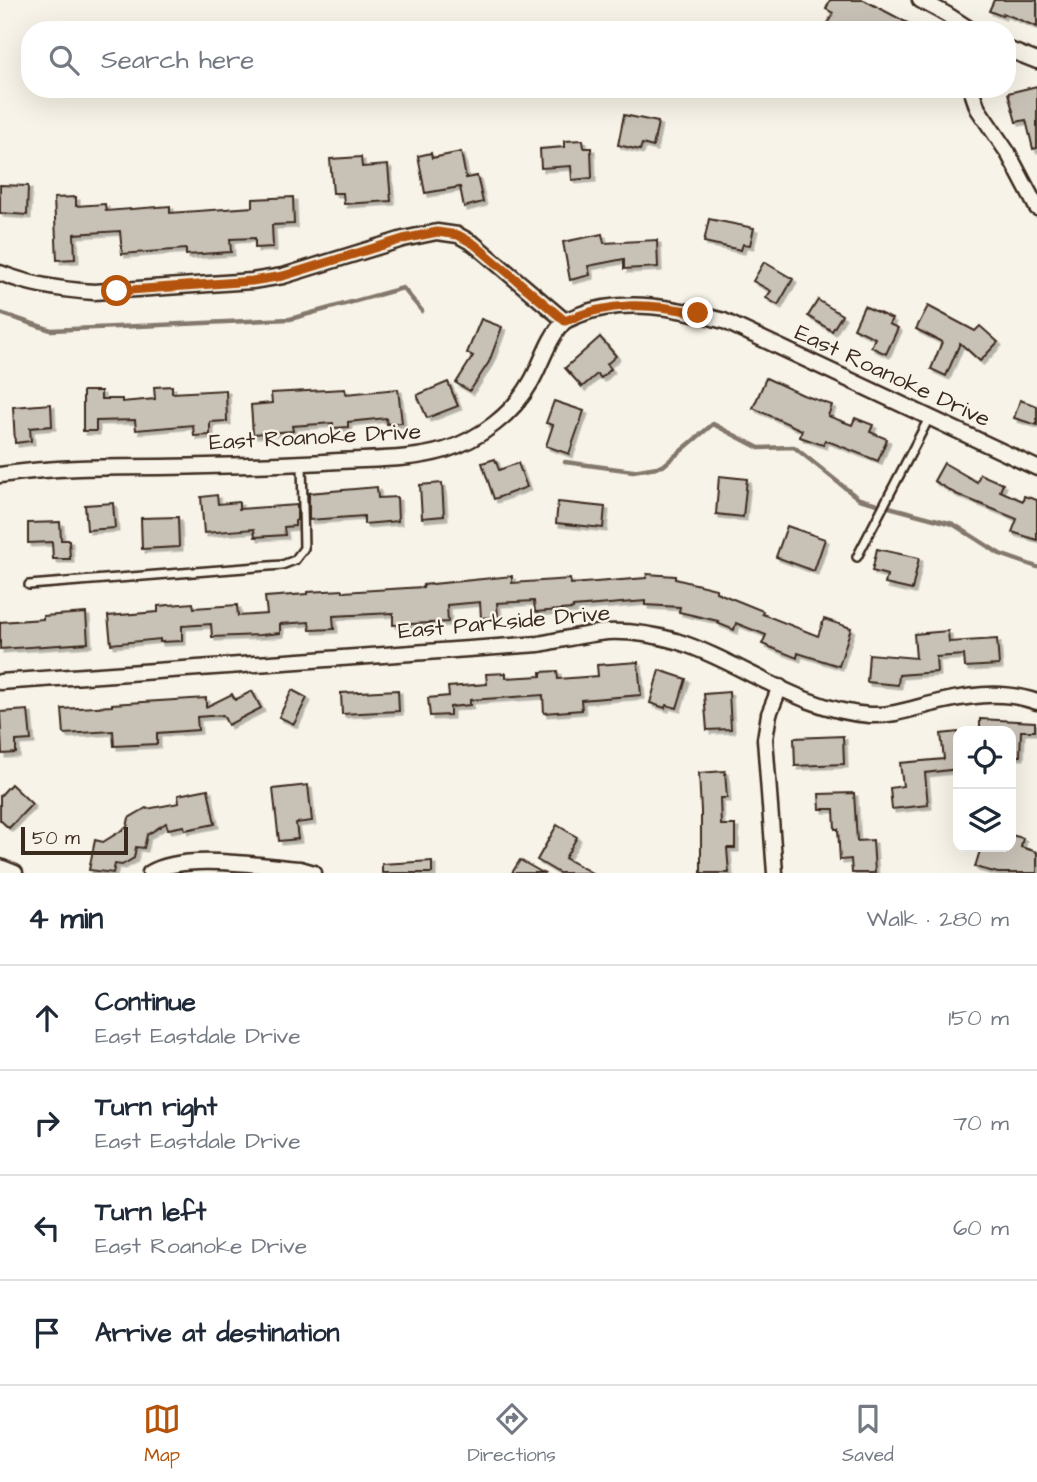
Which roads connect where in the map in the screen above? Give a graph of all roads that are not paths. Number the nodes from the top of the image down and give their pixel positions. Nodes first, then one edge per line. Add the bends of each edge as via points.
1 (920, 0) edge
2 (957, 21) edge
3 (1016, 53) edge
4 (1037, 61) edge
5 (974, 98) edge
6 (1037, 208) edge
7 (0, 273) edge
8 (565, 321) junction
9 (929, 418) junction
10 (302, 463) junction
11 (1037, 468) edge
12 (0, 475) edge
13 (857, 557) dead end
14 (29, 585) dead end
15 (0, 682) edge
16 (780, 687) junction
17 (1037, 702) edge
18 (0, 867) edge
19 (15, 873) edge
20 (150, 873) edge
21 (314, 873) edge
22 (775, 873) edge

1 - 2 street
3 - 4 street
5 - 6 street
7 - 8 street via 34,284 94,292 252,281 437,232 458,235 474,244
8 - 9 street, East Roanoke Drive via 617,305 698,313
8 - 10 street, East Roanoke Drive via 515,406 474,438 445,450 410,456
9 - 11 street, East Roanoke Drive
9 - 13 lane
10 - 12 street, East Roanoke Drive via 70,468
10 - 14 lane via 304,548 282,565
15 - 16 street, East Parkside Drive via 539,644 608,632 674,640
16 - 17 street, East Parkside Drive via 844,712 871,715 997,694
16 - 22 street via 765,739
18 - 19 street
20 - 21 street via 171,864 198,861

